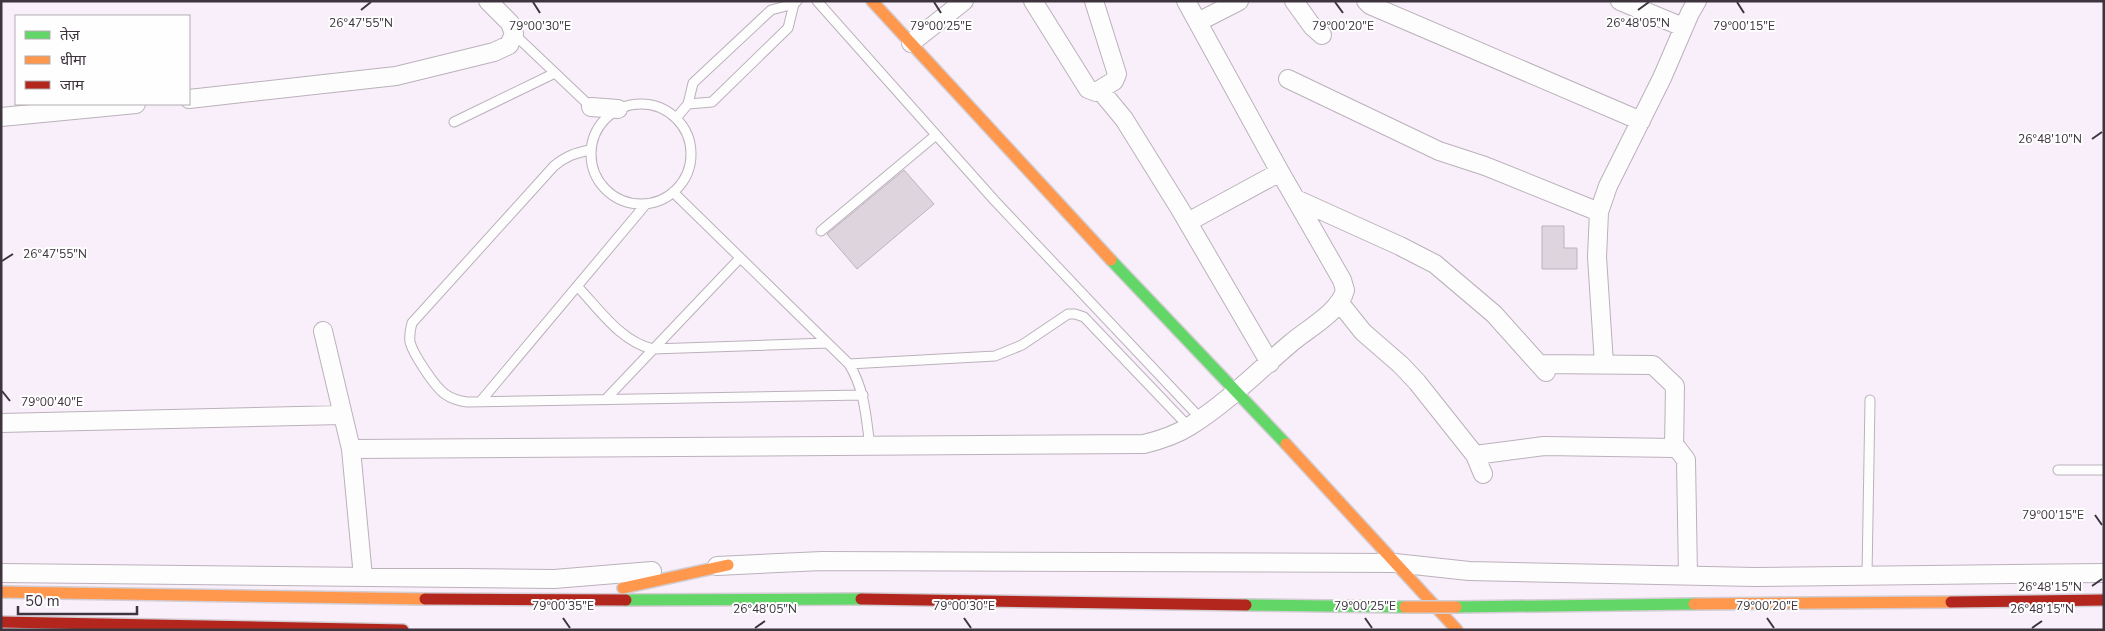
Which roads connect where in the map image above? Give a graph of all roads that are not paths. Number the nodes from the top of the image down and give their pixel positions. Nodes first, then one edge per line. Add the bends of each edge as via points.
1 (488, 1) edge
2 (817, 1) edge
3 (872, 1) edge
4 (964, 1) edge
5 (1033, 1) edge
6 (1094, 1) edge
7 (1186, 1) edge
8 (1239, 1) edge
9 (1294, 1) edge
10 (1366, 1) edge
11 (1620, 1) edge
12 (1697, 1) edge
13 (796, 3) edge
14 (1198, 22) junction
15 (1683, 27) junction
16 (514, 34) junction
17 (1322, 35) dead end
18 (911, 43) junction
19 (555, 72) junction
20 (1288, 79) dead end
21 (1100, 90) junction
22 (190, 99) edge
23 (688, 104) junction
24 (126, 105) edge
25 (591, 107) joint
26 (611, 114) junction
27 (1, 117) edge
28 (677, 117) junction
29 (1641, 121) junction
30 (454, 122) dead end
31 (936, 135) junction
32 (590, 150) junction
33 (1280, 172) junction
34 (673, 192) junction
35 (1296, 199) junction
36 (646, 204) junction
37 (1599, 212) junction
38 (1188, 222) junction
39 (821, 231) dead end
40 (740, 258) junction
41 (577, 286) junction
42 (1339, 302) junction
43 (323, 332) dead end
44 (827, 343) junction
45 (653, 349) junction
46 (1270, 362) junction
47 (850, 364) junction
48 (1604, 364) junction
49 (1237, 390) junction
50 (863, 395) junction
51 (605, 400) junction
52 (1870, 400) dead end
53 (480, 402) junction
54 (342, 415) junction
55 (1, 423) edge
56 (1195, 423) junction
57 (1674, 444) junction
58 (870, 447) junction
59 (351, 449) junction
60 (1475, 455) junction
61 (2058, 470) dead end
62 (2104, 470) edge
63 (1483, 474) dead end
64 (1395, 563) junction
65 (728, 565) junction
66 (1, 573) edge
67 (2104, 573) edge
68 (1688, 576) junction
69 (1867, 576) junction
70 (363, 577) junction
71 (1, 592) edge
72 (2104, 600) edge
73 (568, 601) junction
74 (1, 622) edge
75 (403, 630) edge
76 (1457, 630) edge

1 - 16 street via 510,23
2 - 31 lane
3 - 18 main road
4 - 18 street
5 - 21 street via 1088,89 1092,92
6 - 21 street via 1117,74 1114,81
7 - 14 street
8 - 14 street
9 - 17 street
10 - 29 street
11 - 15 street
12 - 15 street
13 - 23 lane via 771,10 693,83
13 - 23 lane via 788,28 712,102
14 - 33 street
15 - 29 street
16 - 19 lane
16 - 22 street via 509,45 494,52 396,76
18 - 49 main road via 1081,229
19 - 25 lane
19 - 30 lane
20 - 37 street via 1439,151
21 - 38 street via 1124,119
23 - 28 lane
24 - 27 street
25 - 26 street
26 - 28 lane via 635,104 652,105
26 - 32 lane via 594,134
28 - 34 lane via 688,137 691,152 683,181
29 - 37 street via 1608,186
31 - 39 lane
31 - 56 lane
32 - 36 lane via 592,168 600,184 612,196 628,203
32 - 53 lane via 574,153 554,166 412,323 409,333 411,345 444,394 456,400
33 - 35 street
33 - 38 street
34 - 36 lane
34 - 40 lane
35 - 42 street via 1342,280 1345,290
35 - 48 street via 1435,264 1494,314 1544,369
36 - 41 lane
37 - 48 street via 1597,257
38 - 46 street
40 - 44 lane
40 - 45 lane
41 - 45 lane via 628,339
41 - 53 lane
42 - 46 street
42 - 60 street via 1363,332 1417,382
43 - 54 street
44 - 45 lane
44 - 47 lane
45 - 51 lane
46 - 49 street
47 - 50 lane
47 - 56 lane via 996,356 1022,345 1062,317 1075,314 1084,317
48 - 57 street via 1653,366 1675,386
49 - 56 street
49 - 64 main road
50 - 51 lane
50 - 58 lane
51 - 53 lane
52 - 69 lane
54 - 55 street
54 - 59 street
56 - 58 street via 1167,438 1144,444
57 - 60 street via 1674,448 1544,446
57 - 68 street via 1686,460
58 - 59 street
59 - 70 street
60 - 63 street
61 - 62 lane
64 - 65 street via 822,561
64 - 68 street via 1469,571
64 - 76 main road
65 - 70 street via 554,579
65 - 73 main road
66 - 70 street
67 - 69 street
68 - 69 street
71 - 73 main road
72 - 73 main road, bridge via 1456,607 791,598
74 - 75 main road

